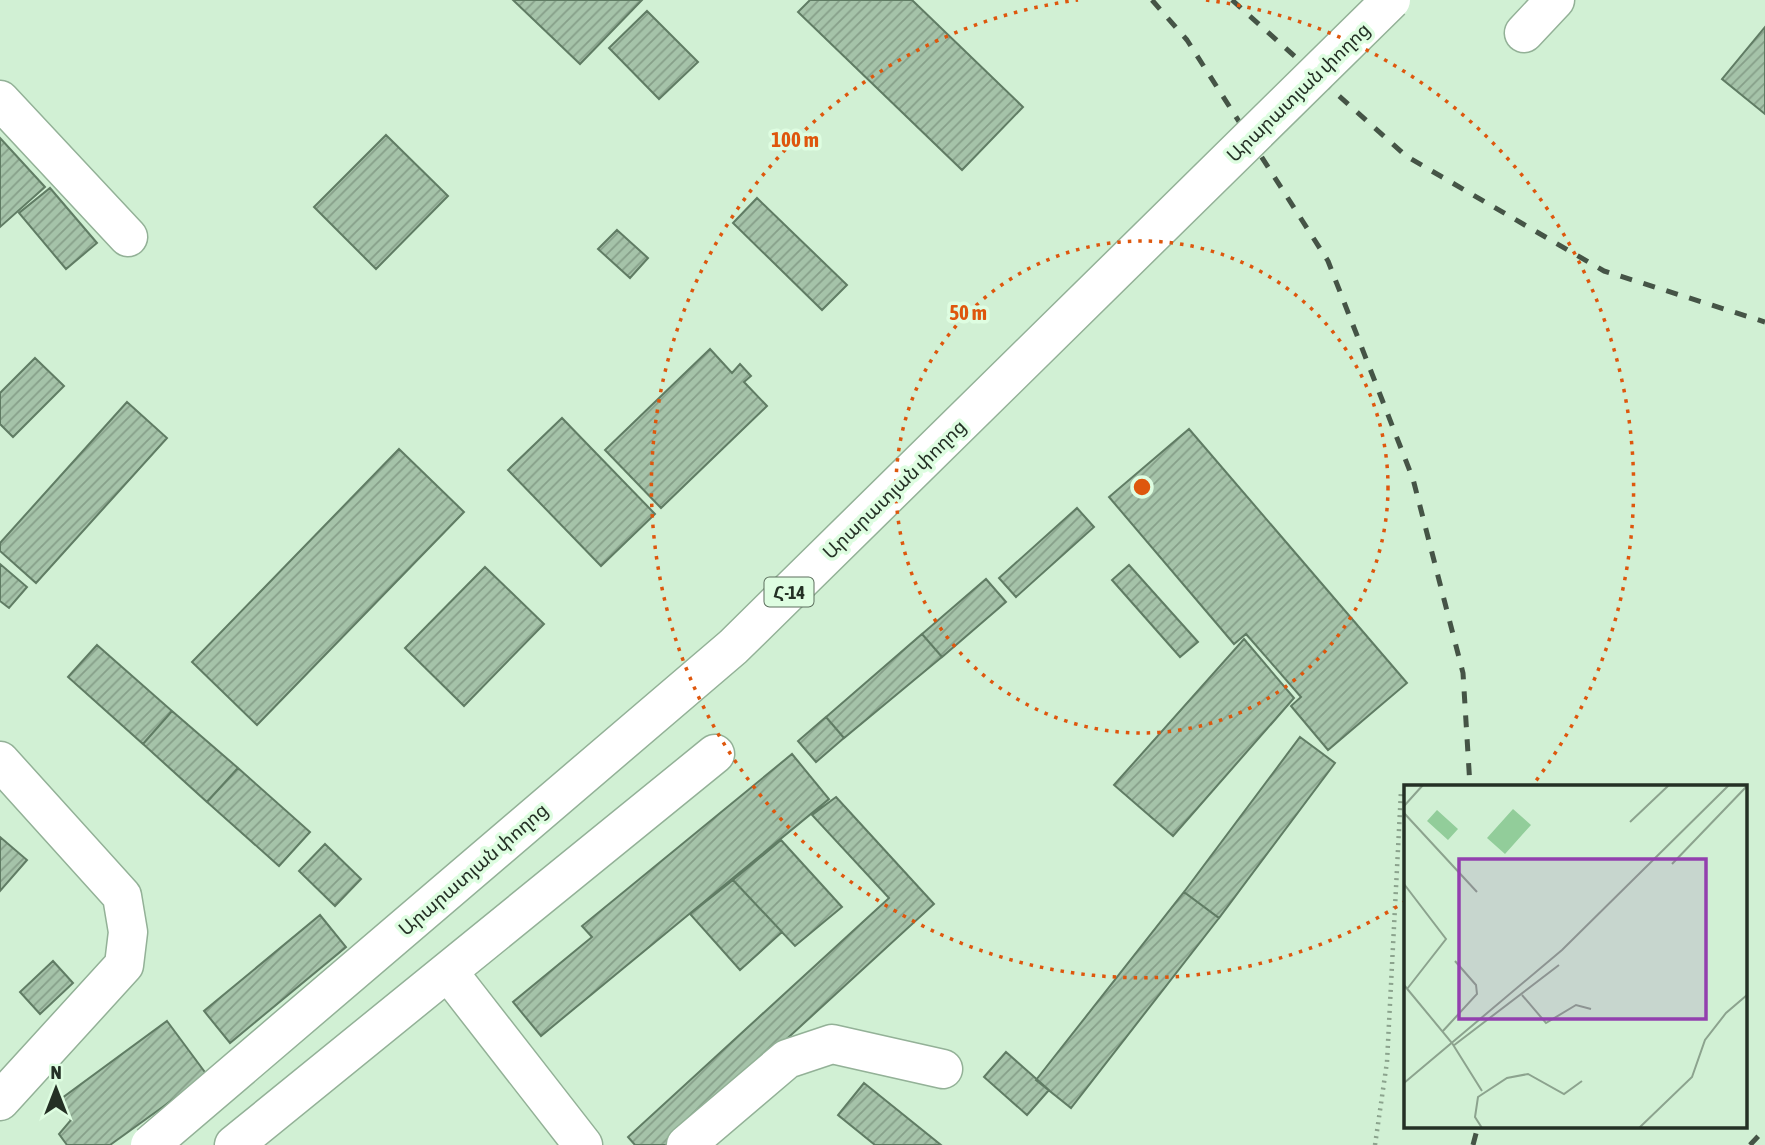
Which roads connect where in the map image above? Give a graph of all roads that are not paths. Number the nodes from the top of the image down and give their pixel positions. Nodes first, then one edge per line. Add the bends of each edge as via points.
1 (1391, 0) edge
2 (1555, 0) edge
3 (1524, 33) dead end
4 (0, 100) edge
5 (128, 237) dead end
6 (715, 754) dead end
7 (0, 761) edge
8 (449, 973) junction
9 (943, 1069) dead end
10 (0, 1101) edge
11 (150, 1145) edge
12 (234, 1145) edge
13 (583, 1145) edge
14 (686, 1145) edge

1 - 11 main road, Արարատյան փողոց / Հ-14, bridge via 733,647
2 - 3 main road
4 - 5 main road
6 - 8 main road
7 - 10 main road via 122,897 128,932 124,965
8 - 12 main road
8 - 13 main road
9 - 14 main road via 832,1044 787,1059

